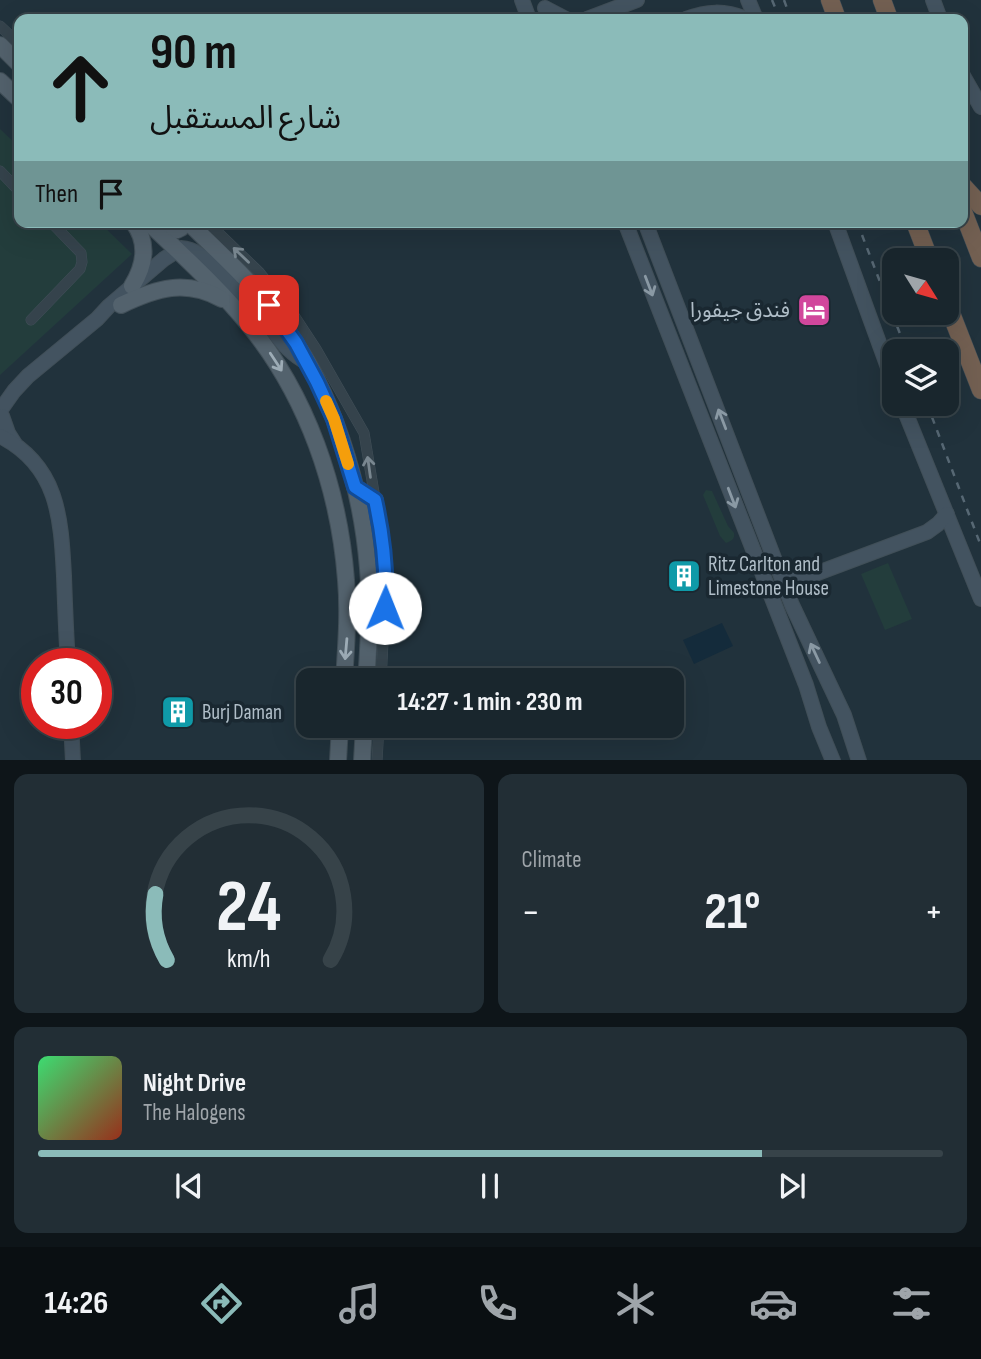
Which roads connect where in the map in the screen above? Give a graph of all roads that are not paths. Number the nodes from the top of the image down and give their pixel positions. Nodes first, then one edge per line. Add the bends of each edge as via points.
1 (637, 0) edge
2 (600, 14) edge
3 (698, 14) edge
4 (733, 14) edge
5 (0, 26) edge
6 (14, 39) edge
7 (0, 45) edge
8 (14, 59) edge
9 (0, 81) edge
10 (968, 84) edge
11 (14, 94) edge
12 (981, 107) edge
13 (0, 171) edge
14 (14, 186) edge
15 (968, 192) edge
16 (981, 206) edge
17 (968, 224) edge
18 (57, 228) edge
19 (136, 228) edge
20 (155, 228) edge
21 (184, 228) edge
22 (194, 228) edge
23 (213, 228) edge
24 (627, 228) edge
25 (647, 228) edge
26 (837, 228) edge
27 (917, 228) edge
28 (925, 248) edge
29 (181, 251) junction
30 (981, 258) edge
31 (203, 267) junction
32 (132, 286) junction
33 (121, 305) junction
34 (232, 305) junction
35 (97, 319) junction
36 (31, 320) dead end
37 (956, 326) edge
38 (882, 351) edge
39 (308, 363) junction
40 (28, 376) junction
41 (0, 390) edge
42 (981, 390) edge
43 (1, 412) edge
44 (907, 416) edge
45 (0, 436) edge
46 (18, 447) junction
47 (355, 487) junction
48 (375, 500) junction
49 (947, 514) junction
50 (927, 532) junction
51 (955, 536) junction
52 (780, 570) junction
53 (815, 574) junction
54 (981, 600) edge
55 (792, 605) junction
56 (67, 648) edge
57 (345, 668) edge
58 (367, 668) edge
59 (382, 668) edge
60 (806, 685) junction
61 (834, 694) junction
62 (340, 738) edge
63 (341, 738) edge
64 (363, 738) edge
65 (378, 738) edge
66 (72, 739) edge
67 (73, 760) edge
68 (338, 760) edge
69 (347, 760) edge
70 (362, 760) edge
71 (377, 760) edge
72 (835, 760) edge
73 (835, 760) edge
74 (853, 760) edge
75 (859, 760) edge

1 - 2 street
3 - 4 street
5 - 6 street
7 - 8 main road
9 - 11 main road
10 - 12 street
13 - 14 street
15 - 16 highway
17 - 30 highway
18 - 36 street via 81,253 82,262
19 - 32 main road via 144,254
20 - 29 main road
21 - 29 street via 187,237
22 - 39 main road via 269,305
48 -> 23 street via 364,433 316,349 265,279
24 -> 60 street
52 -> 25 street
26 - 38 street
27 - 28 highway
29 - 31 main road
29 - 32 street
29 - 33 street
31 - 34 main road
31 - 39 street via 252,306 285,347
32 - 35 street
33 - 34 main road via 175,287 205,292
33 - 35 street
34 -> 57 main road via 292,389 326,472 346,581
35 - 40 street
37 - 42 highway
39 - 47 main road via 334,419
40 - 41 street
40 - 43 street
43 - 46 street
44 - 49 street
45 - 46 street
46 - 56 street via 48,484 59,513
47 - 48 main road
47 - 58 main road via 368,568
48 - 59 street via 386,585
49 - 50 street
49 - 51 street
50 - 51 street
50 - 53 street
51 - 54 street
52 - 53 street
52 - 55 street
53 - 55 street via 799,589
61 -> 55 street
60 - 61 street via 824,715 832,712
60 - 72 street
61 - 75 street
62 - 68 main road
63 - 69 main road
64 - 70 main road
65 - 71 street
66 - 67 street
73 - 74 street via 834,739 840,734

